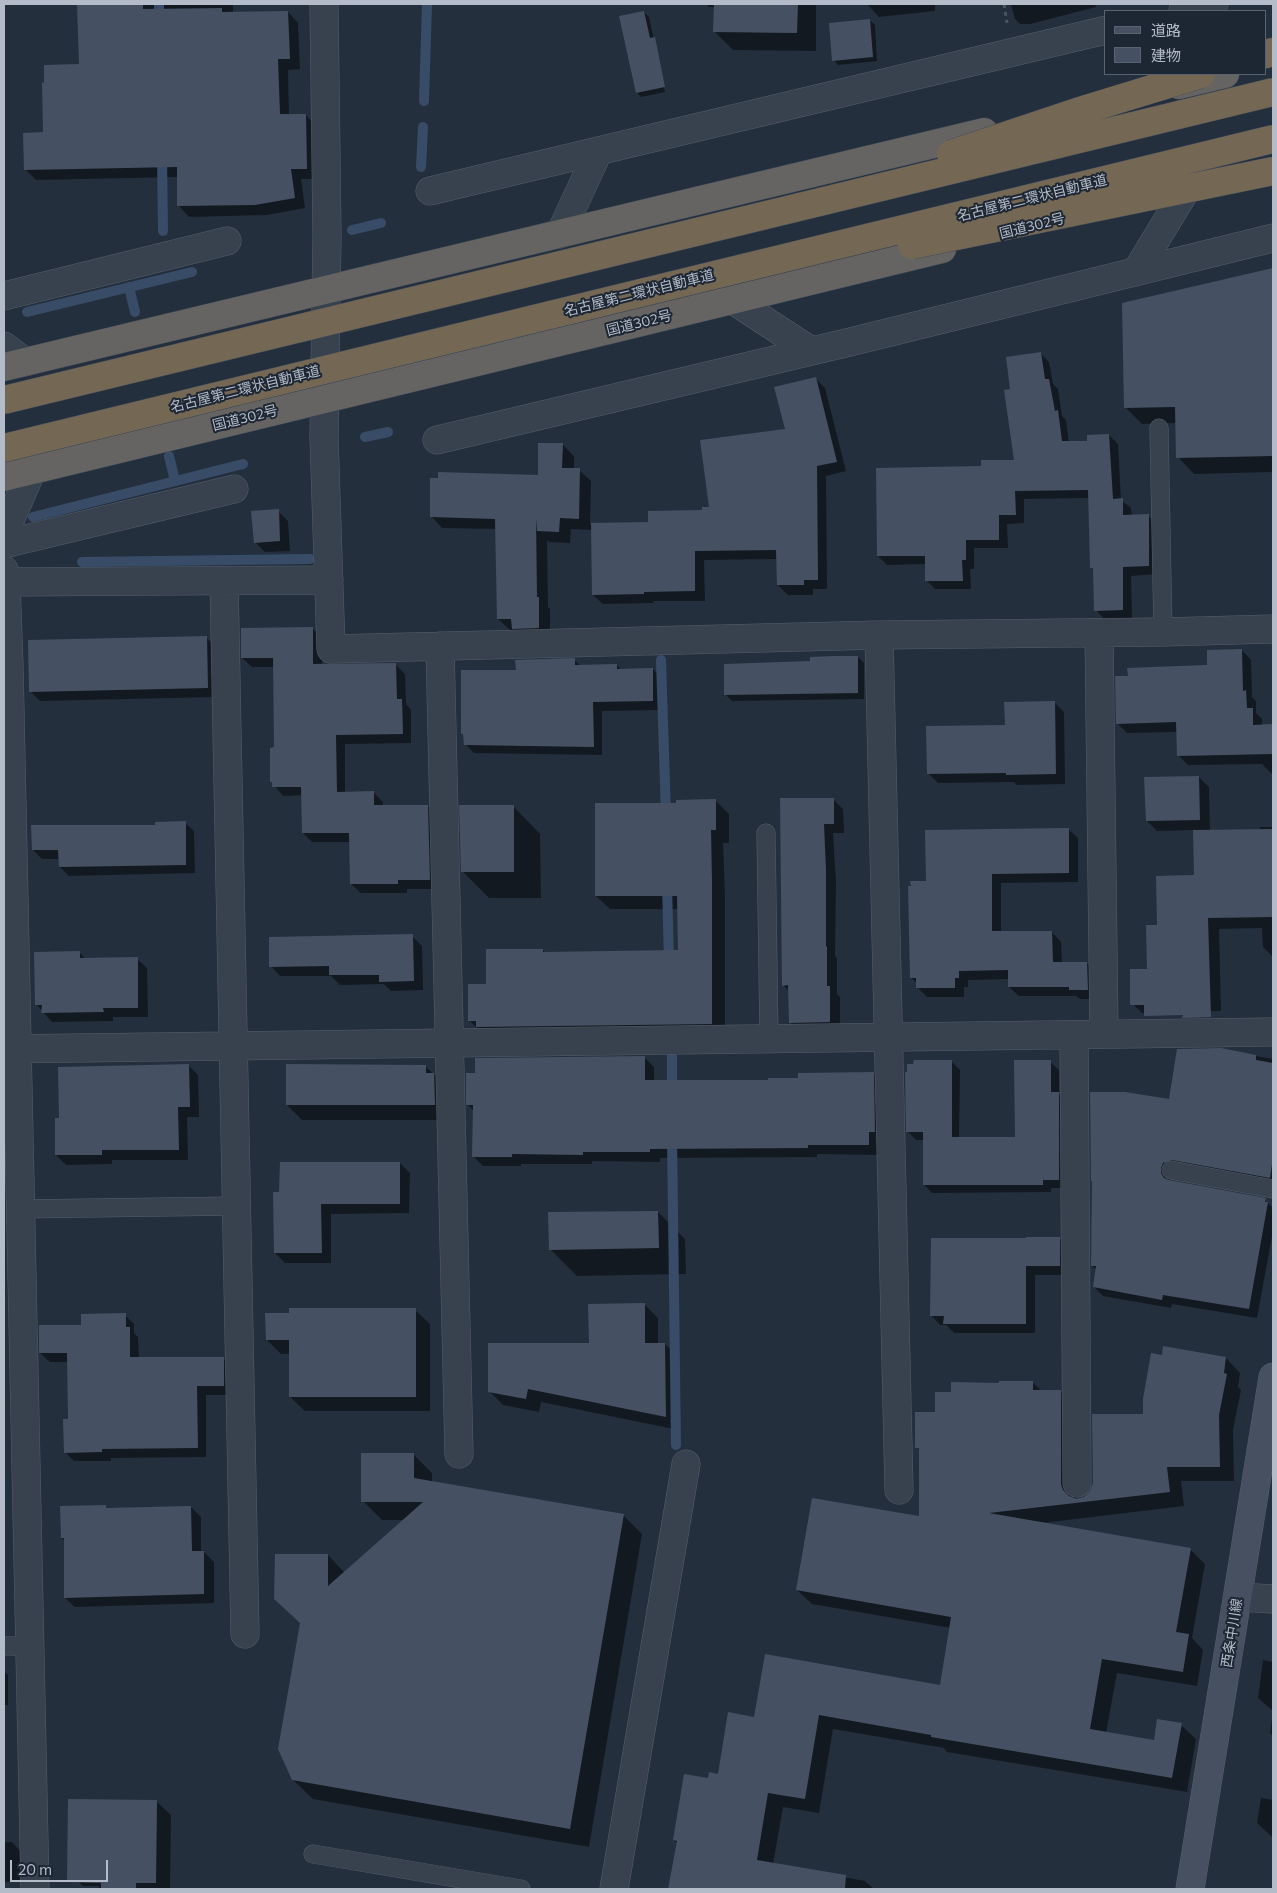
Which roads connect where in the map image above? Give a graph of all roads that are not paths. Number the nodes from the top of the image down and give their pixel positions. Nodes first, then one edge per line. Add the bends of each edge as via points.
1 (324, 4) edge
2 (1214, 4) edge
3 (1187, 10) edge
4 (1104, 30) edge
5 (1208, 75) edge
6 (1208, 75) edge
7 (1273, 92) edge
8 (1273, 139) edge
9 (598, 152) junction
10 (1273, 167) edge
11 (1273, 171) edge
12 (1187, 188) junction
13 (430, 191) dead end
14 (769, 215) junction
15 (560, 234) junction
16 (1273, 238) edge
17 (227, 241) dead end
18 (1136, 272) junction
19 (326, 290) junction
20 (4, 296) edge
21 (609, 300) junction
22 (733, 300) junction
23 (811, 352) junction
24 (11, 358) edge
25 (324, 399) junction
26 (4, 400) edge
27 (1159, 428) dead end
28 (437, 440) dead end
29 (4, 448) edge
30 (32, 470) junction
31 (4, 477) edge
32 (234, 489) dead end
33 (4, 534) edge
34 (4, 544) edge
35 (5, 576) edge
36 (329, 580) junction
37 (224, 581) junction
38 (1273, 629) edge
39 (1163, 632) junction
40 (1099, 633) junction
41 (879, 635) junction
42 (440, 646) junction
43 (766, 834) dead end
44 (1273, 1032) edge
45 (1104, 1034) junction
46 (1074, 1035) junction
47 (888, 1037) junction
48 (769, 1039) junction
49 (449, 1043) junction
50 (233, 1046) junction
51 (10, 1049) edge
52 (1172, 1170) dead end
53 (1273, 1189) edge
54 (238, 1206) junction
55 (20, 1209) junction
56 (1273, 1377) edge
57 (459, 1454) dead end
58 (686, 1464) dead end
59 (1077, 1484) dead end
60 (898, 1490) dead end
61 (1238, 1597) junction
62 (1273, 1599) edge
63 (245, 1634) dead end
64 (17, 1646) edge
65 (313, 1854) dead end
66 (35, 1889) edge
67 (521, 1889) edge
68 (614, 1889) edge
69 (1190, 1889) edge

1 - 19 street
2 - 3 street
4 - 9 street
5 - 14 highway, bridge via 1080,111
6 - 15 highway
7 - 14 highway, bridge
8 - 21 highway, 名古屋第二環状自動車道, bridge
9 - 13 street
9 - 15 street
10 - 12 highway, 国道302号
11 - 21 highway, bridge via 782,272
12 - 18 street
12 - 22 highway, 国道302号
14 - 26 highway, bridge
15 - 19 highway
16 - 18 street
17 - 20 street
18 - 23 street
19 - 24 highway
19 - 25 street
21 - 29 highway, 名古屋第二環状自動車道, bridge
22 - 23 street
22 - 25 highway, 国道302号
23 - 28 street
25 - 30 highway, 国道302号
25 - 36 street
27 - 39 lane
30 - 31 highway, 国道302号
30 - 33 street
32 - 34 street
35 - 37 street
35 - 51 street
36 - 37 street
36 - 42 street via 331,649
37 - 50 street
38 - 39 street
39 - 40 street
40 - 41 street
40 - 45 street
41 - 42 street
41 - 47 street
42 - 49 street
43 - 48 lane
44 - 45 street
45 - 46 street
46 - 47 street
46 - 59 street
47 - 48 street
47 - 60 street
48 - 49 street
49 - 50 street
49 - 57 street
50 - 51 street
50 - 54 street
51 - 55 street
52 - 53 lane
54 - 55 lane
54 - 63 street
55 - 64 street
56 - 61 main road, 西条中川線
58 - 68 street
61 - 62 street
61 - 69 main road, 西条中川線
64 - 66 street
65 - 67 lane

